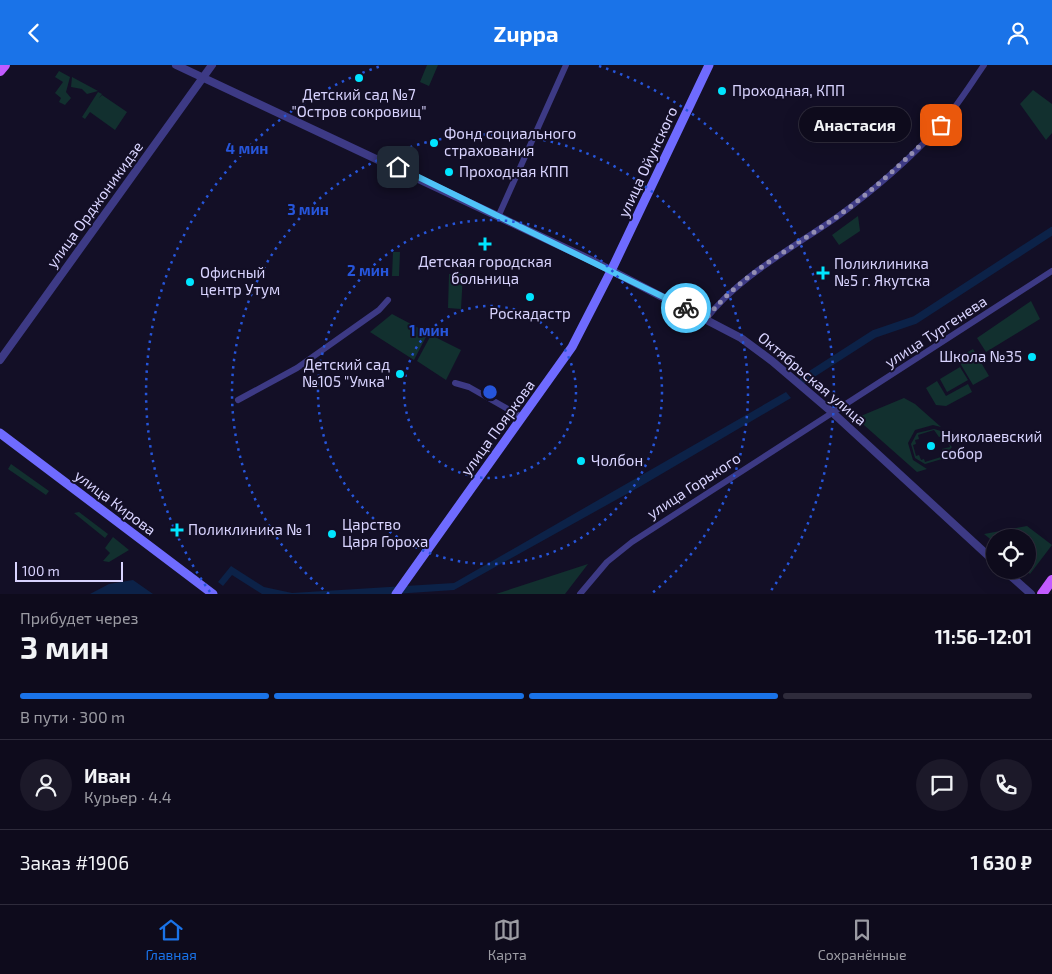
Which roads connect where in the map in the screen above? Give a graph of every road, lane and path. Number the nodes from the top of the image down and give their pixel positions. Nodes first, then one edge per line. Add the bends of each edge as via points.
1 (5, 65) edge
2 (176, 65) edge
3 (212, 65) edge
4 (566, 65) edge
5 (709, 65) edge
6 (984, 65) edge
7 (0, 71) edge
8 (203, 77) junction
9 (498, 217) junction
10 (611, 271) junction
11 (1052, 271) edge
12 (388, 300) dead end
13 (706, 319) junction
14 (0, 360) edge
15 (455, 383) dead end
16 (238, 400) dead end
17 (833, 413) junction
18 (522, 417) junction
19 (0, 433) edge
20 (986, 554) edge
21 (1014, 579) edge
22 (1052, 580) edge
23 (213, 594) edge
24 (396, 594) edge
25 (580, 594) edge
26 (1031, 594) edge
27 (1042, 594) edge

1 - 7 main road
2 - 8 street, Октябрьская улица
3 - 8 street, улица Орджоникидзе
4 - 9 street
5 - 10 main road, улица Ойунского
6 - 13 street via 941,125 895,170 839,215 736,287
8 - 9 street, Октябрьская улица
8 - 14 street, улица Орджоникидзе
9 - 10 street, Октябрьская улица
10 - 13 street, Октябрьская улица
10 - 18 main road, улица Пояркова via 572,347
11 - 17 street, улица Тургенева
12 - 16 street via 379,310 297,368
13 - 17 street, Октябрьская улица via 741,338
15 - 18 street via 469,387
17 - 20 street, Октябрьская улица
17 - 25 street, улица Горького via 632,542 601,568
18 - 24 main road, улица Пояркова
19 - 23 main road, улица Кирова
21 - 26 street
22 - 27 main road

